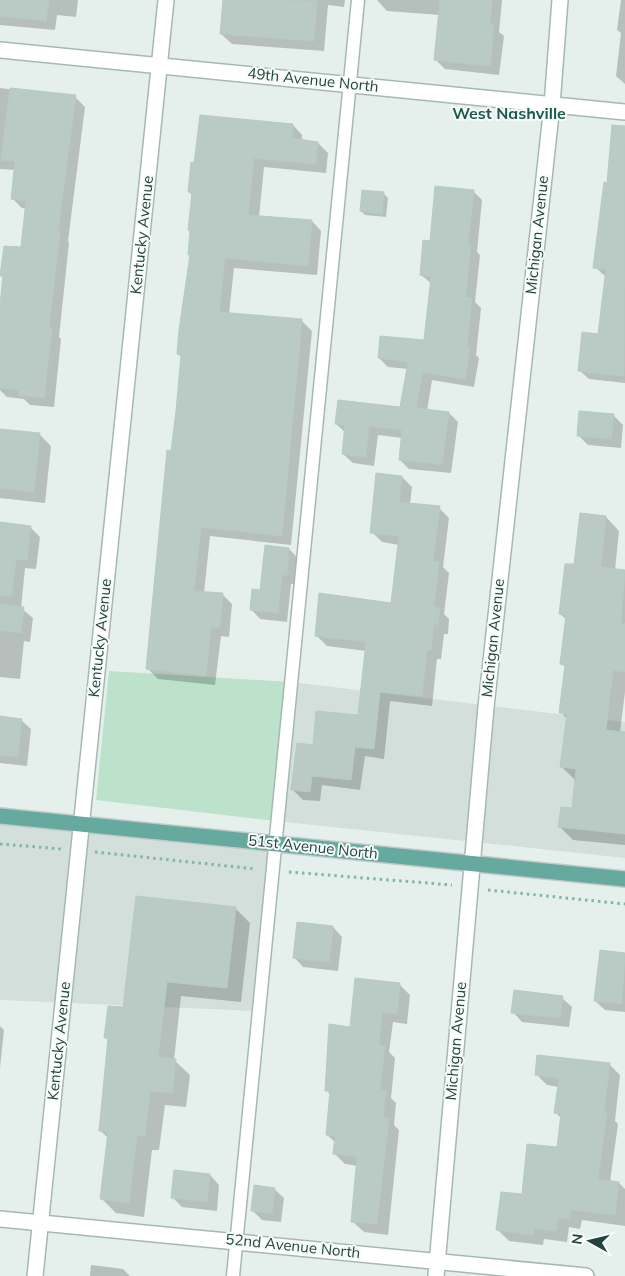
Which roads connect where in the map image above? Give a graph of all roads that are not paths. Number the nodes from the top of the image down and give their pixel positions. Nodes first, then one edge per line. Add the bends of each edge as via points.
1 (166, 0) edge
2 (358, 0) edge
3 (560, 0) edge
4 (0, 50) edge
5 (159, 66) junction
6 (349, 83) junction
7 (552, 105) junction
8 (625, 112) edge
9 (0, 816) edge
10 (81, 825) junction
11 (274, 843) junction
12 (471, 862) junction
13 (625, 879) edge
14 (0, 1219) edge
15 (40, 1222) junction
16 (236, 1240) junction
17 (438, 1260) junction
18 (35, 1276) edge
19 (233, 1276) edge
20 (436, 1276) edge
21 (586, 1276) edge

1 - 5 street, Kentucky Avenue
2 - 6 lane
3 - 7 street, Michigan Avenue
4 - 5 street, 49th Avenue North
5 - 6 street, 49th Avenue North
5 - 10 street, Kentucky Avenue
6 - 7 street, 49th Avenue North
6 - 11 lane
7 - 8 street, 49th Avenue North
7 - 12 street, Michigan Avenue
9 - 10 main road, 51st Avenue North
10 - 11 main road, 51st Avenue North
10 - 15 street, Kentucky Avenue
11 - 12 main road, 51st Avenue North
11 - 16 lane
12 - 13 main road, 51st Avenue North
12 - 17 street, Michigan Avenue
14 - 15 street, 52nd Avenue North
15 - 16 street, 52nd Avenue North
15 - 18 street, Kentucky Avenue
16 - 17 street, 52nd Avenue North
16 - 19 lane
17 - 20 street, Michigan Avenue
17 - 21 street, 52nd Avenue North

